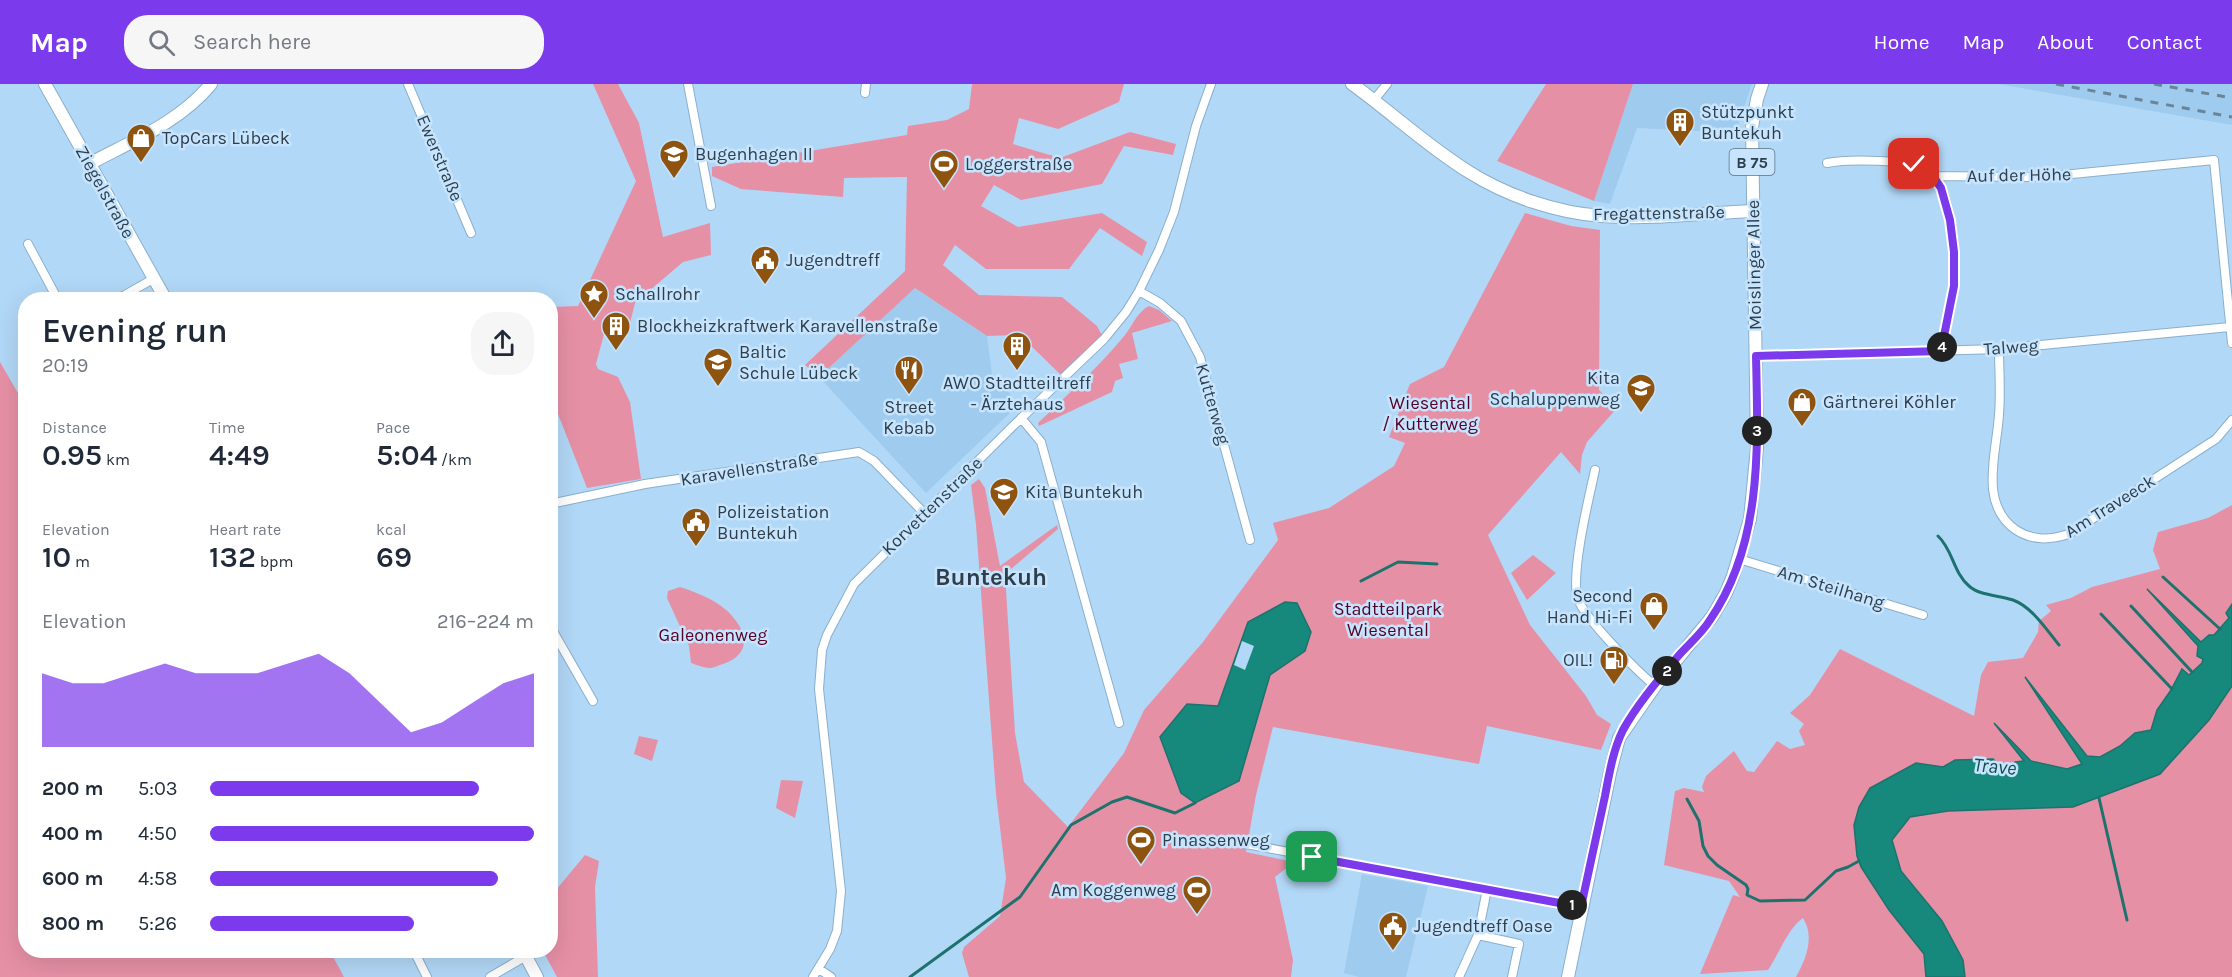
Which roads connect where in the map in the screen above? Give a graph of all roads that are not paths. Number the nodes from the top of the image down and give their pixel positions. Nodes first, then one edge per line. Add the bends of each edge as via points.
1 (45, 84) edge
2 (408, 84) edge
3 (688, 84) edge
4 (1211, 84) edge
5 (1352, 84) edge
6 (1387, 84) edge
7 (1762, 84) edge
8 (204, 87) edge
9 (1374, 100) junction
10 (1827, 163) dead end
11 (89, 164) junction
12 (1933, 176) junction
13 (711, 206) dead end
14 (1753, 211) junction
15 (471, 232) dead end
16 (28, 244) dead end
17 (153, 279) junction
18 (1139, 291) junction
19 (54, 292) edge
20 (130, 292) edge
21 (161, 292) edge
22 (2230, 327) junction
23 (2232, 343) edge
24 (1999, 349) junction
25 (1941, 351) junction
26 (1756, 356) junction
27 (1021, 418) junction
28 (2232, 420) edge
29 (1595, 470) dead end
30 (558, 502) edge
31 (925, 514) junction
32 (1250, 540) dead end
33 (1739, 559) junction
34 (1923, 615) dead end
35 (558, 640) edge
36 (1655, 686) junction
37 (593, 701) dead end
38 (1119, 723) dead end
39 (1241, 843) dead end
40 (1487, 889) junction
41 (1581, 907) junction
42 (1478, 935) junction
43 (418, 958) edge
44 (519, 958) edge
45 (527, 958) edge
46 (819, 969) junction
47 (428, 977) edge
48 (489, 977) edge
49 (537, 977) edge
50 (813, 977) edge
51 (831, 977) edge
52 (1459, 977) edge
53 (1512, 977) edge
54 (1568, 977) edge

1 - 11 main road, Ziegelstraße
2 - 15 street, Ewerstraße
3 - 13 street
4 - 18 street, Korvettenstraße via 1198,118 1174,212
5 - 9 main road, Fregattenstraße
6 - 9 street
7 - 14 main road, Moislinger Allee / B 75 via 1752,128
8 - 11 main road via 192,104 170,120
9 - 14 main road, Fregattenstraße via 1470,173 1507,192 1548,206 1600,216
10 - 12 street, Auf der Höhe via 1843,160 1914,164
11 - 17 main road, Ziegelstraße
12 - 22 street, Auf der Höhe via 2042,177 2214,160
12 - 25 street via 1946,204 1954,252 1954,286
14 - 26 main road, Moislinger Allee / B 75
16 - 19 street
17 - 20 street
17 - 21 main road, Ziegelstraße
18 - 27 street, Korvettenstraße via 1104,339
18 - 32 street, Kutterweg via 1180,321 1200,357
22 - 23 street
22 - 24 street, Talweg
24 - 25 street, Talweg
24 - 28 street, Am Traveeck via 1995,500 2009,525 2033,538 2069,534 2216,439
25 - 26 street, Talweg
26 - 33 main road, Moislinger Allee / B 75 via 1755,486
27 - 31 street, Korvettenstraße
27 - 38 street via 1041,442
29 - 36 street via 1575,576 1578,599 1619,651
30 - 31 street, Karavellenstraße via 645,484 859,452 874,461
31 - 46 street, Korvettenstraße via 854,584 822,650 819,689 842,891 837,931
33 - 34 street, Am Steilhang
33 - 36 main road, Moislinger Allee / B 75 via 1726,594 1709,622
35 - 37 street
36 - 41 main road, Moislinger Allee / B 75 via 1619,738
39 - 40 street
40 - 41 street
40 - 42 street
41 - 54 main road, Moislinger Allee / B 75
42 - 52 street
42 - 53 street via 1519,944
43 - 47 street
44 - 48 street
45 - 49 main road
46 - 50 street, Korvettenstraße
46 - 51 street

